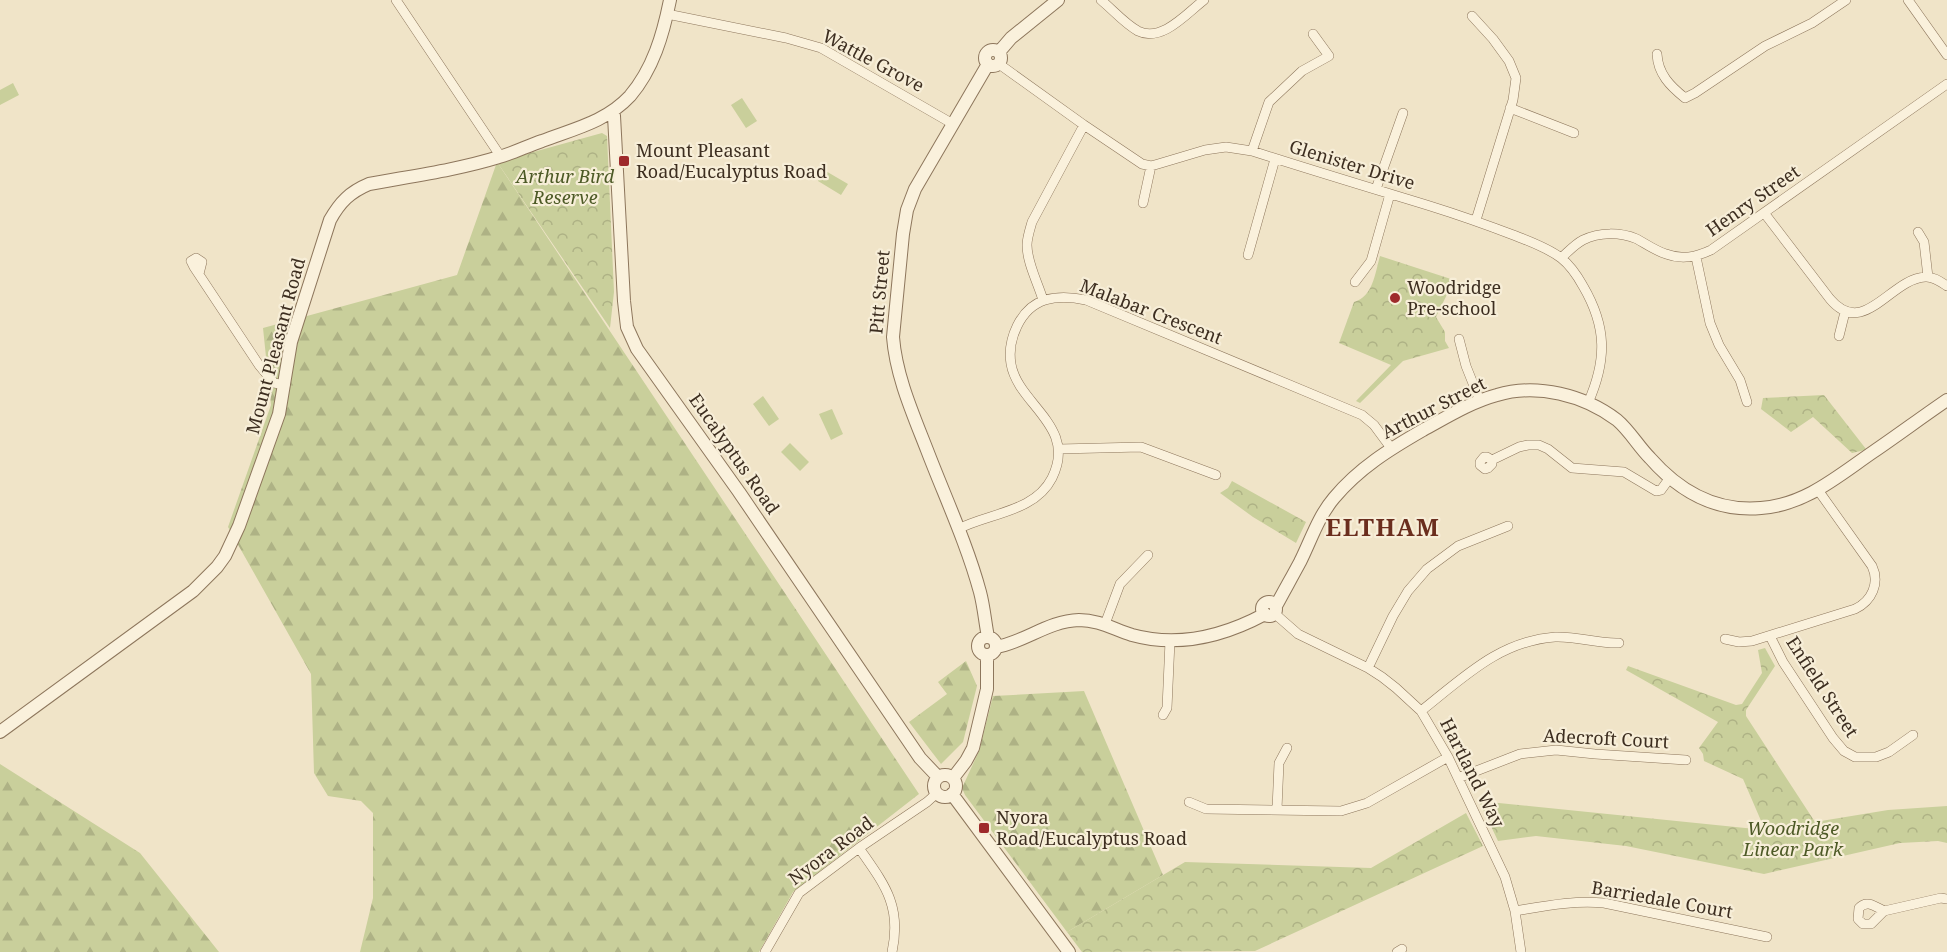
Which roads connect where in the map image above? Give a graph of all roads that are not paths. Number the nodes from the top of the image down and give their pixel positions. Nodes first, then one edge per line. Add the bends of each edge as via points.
1 (396, 0) edge
2 (670, 0) edge
3 (1058, 0) edge
4 (1101, 0) edge
5 (1204, 0) edge
6 (1846, 0) edge
7 (1908, 0) edge
8 (667, 14) junction
9 (1472, 16) dead end
10 (1313, 34) dead end
11 (1657, 54) dead end
12 (1947, 55) edge
13 (995, 60) junction
14 (1947, 84) edge
15 (1510, 108) junction
16 (613, 111) junction
17 (1403, 113) dead end
18 (953, 124) junction
19 (1084, 126) junction
20 (1574, 133) dead end
21 (1252, 152) junction
22 (501, 157) junction
23 (1275, 159) junction
24 (1151, 166) junction
25 (1376, 189) junction
26 (1390, 194) junction
27 (1143, 203) dead end
28 (1765, 213) junction
29 (1476, 220) junction
30 (1918, 232) dead end
31 (1248, 255) dead end
32 (1696, 257) junction
33 (1561, 258) junction
34 (199, 274) dead end
35 (1928, 277) junction
36 (1355, 282) dead end
37 (1947, 285) edge
38 (1043, 300) junction
39 (1845, 312) junction
40 (1839, 336) dead end
41 (1459, 339) dead end
42 (285, 385) junction
43 (1947, 400) edge
44 (1480, 401) junction
45 (1747, 402) dead end
46 (1588, 403) junction
47 (1391, 448) junction
48 (1059, 449) junction
49 (1492, 460) dead end
50 (1216, 475) dead end
51 (1669, 479) junction
52 (1818, 490) junction
53 (1508, 526) dead end
54 (958, 529) junction
55 (1148, 555) dead end
56 (1270, 609) junction
57 (1105, 624) junction
58 (1770, 636) junction
59 (1725, 639) dead end
60 (1170, 641) junction
61 (1619, 643) dead end
62 (990, 646) junction
63 (1368, 668) junction
64 (1421, 711) junction
65 (1163, 715) dead end
66 (0, 732) edge
67 (1914, 735) dead end
68 (1287, 748) dead end
69 (1448, 757) junction
70 (1686, 760) dead end
71 (938, 777) junction
72 (952, 778) junction
73 (1458, 778) junction
74 (937, 793) junction
75 (952, 794) junction
76 (1189, 802) dead end
77 (1277, 809) junction
78 (859, 848) junction
79 (1947, 899) edge
80 (1515, 911) junction
81 (1884, 911) dead end
82 (1767, 937) dead end
83 (765, 952) edge
84 (892, 952) edge
85 (1069, 952) edge
86 (1521, 952) edge

1 - 22 street
2 - 8 street, Mount Pleasant Road
3 - 13 street, Pitt Street via 1011,38
4 - 5 street via 1136,30 1152,34 1170,27
6 - 11 street via 1685,98 1666,81 1658,67
7 - 12 street
8 - 16 street, Mount Pleasant Road via 651,64 629,97
8 - 18 street, Wattle Grove via 821,48
9 - 15 street via 1509,61 1516,78
10 - 21 street via 1329,56 1302,71 1269,102
13 - 18 street, Pitt Street
13 - 19 street
14 - 28 street, Henry Street
15 - 20 street
15 - 29 street
16 - 22 street, Mount Pleasant Road via 590,125
16 - 71 street, Eucalyptus Road via 624,301 627,327 637,349 920,758
17 - 25 street
18 - 54 street, Pitt Street via 907,210 893,337 899,374
19 - 24 street via 1134,160
19 - 38 street via 1029,232 1029,256
21 - 23 street, Glenister Drive
21 - 24 street, Glenister Drive via 1226,147
22 - 42 street, Mount Pleasant Road via 369,184 346,197 330,220 291,342
23 - 25 street, Glenister Drive
23 - 31 street
24 - 27 street
25 - 26 street, Glenister Drive
26 - 29 street, Glenister Drive
26 - 36 street via 1371,261
28 - 32 street, Henry Street
28 - 39 street via 1830,299
29 - 33 street, Glenister Drive
30 - 35 street via 1924,242
32 - 33 street, Henry Street via 1666,254 1635,238 1605,234 1580,241
32 - 45 street via 1710,323
33 - 46 street, Glenister Drive via 1581,282 1600,322 1601,364
34 - 42 street via 259,365 274,383
35 - 37 street
35 - 39 street via 1908,283 1866,310
38 - 47 street, Malabar Crescent via 1086,300 1362,415
38 - 48 street via 1019,321 1012,336 1011,365 1018,382 1051,428
39 - 40 street
41 - 44 street
42 - 66 street, Mount Pleasant Road via 279,414 239,526 217,567 193,591
43 - 52 street, Arthur Street
44 - 46 street, Arthur Street via 1535,391
44 - 47 street, Arthur Street
46 - 51 street, Arthur Street via 1628,430
47 - 56 street, Arthur Street via 1356,474 1334,498
48 - 50 street via 1141,447
48 - 54 street via 1053,476 1039,495
49 - 51 street via 1519,447 1539,445 1572,468 1624,472 1656,490 1661,490
51 - 52 street, Arthur Street via 1708,500 1742,508 1773,507
52 - 58 street via 1872,566 1873,591 1859,607
53 - 63 street via 1458,546 1427,569 1393,616
54 - 62 street, Pitt Street via 981,595
55 - 57 street via 1120,584
56 - 60 street, Arthur Street via 1244,625 1211,636
56 - 63 street, Hartland Way via 1298,634
57 - 60 street, Arthur Street via 1128,634
57 - 62 street, Arthur Street via 1065,621 1010,645
58 - 59 street via 1746,642
58 - 67 street, Enfield Street via 1783,662 1844,752 1876,758
60 - 65 street via 1167,708
61 - 64 street via 1558,637 1522,643 1487,660
62 - 72 street, Pitt Street via 987,689 973,748
63 - 64 street, Hartland Way
64 - 69 street, Hartland Way
68 - 77 street via 1279,763
69 - 73 street, Hartland Way
69 - 77 street via 1354,808
70 - 73 street, Adecroft Court via 1556,750 1520,754
71 - 72 street
71 - 74 street via 934,785
72 - 75 street
73 - 80 street, Hartland Way via 1506,877
74 - 75 street
74 - 78 street, Nyora Road
75 - 85 street
76 - 77 street via 1206,809
78 - 83 street, Nyora Road via 799,893
78 - 84 street via 893,904
79 - 81 street
80 - 82 street, Barriedale Court via 1595,902
80 - 86 street, Hartland Way

